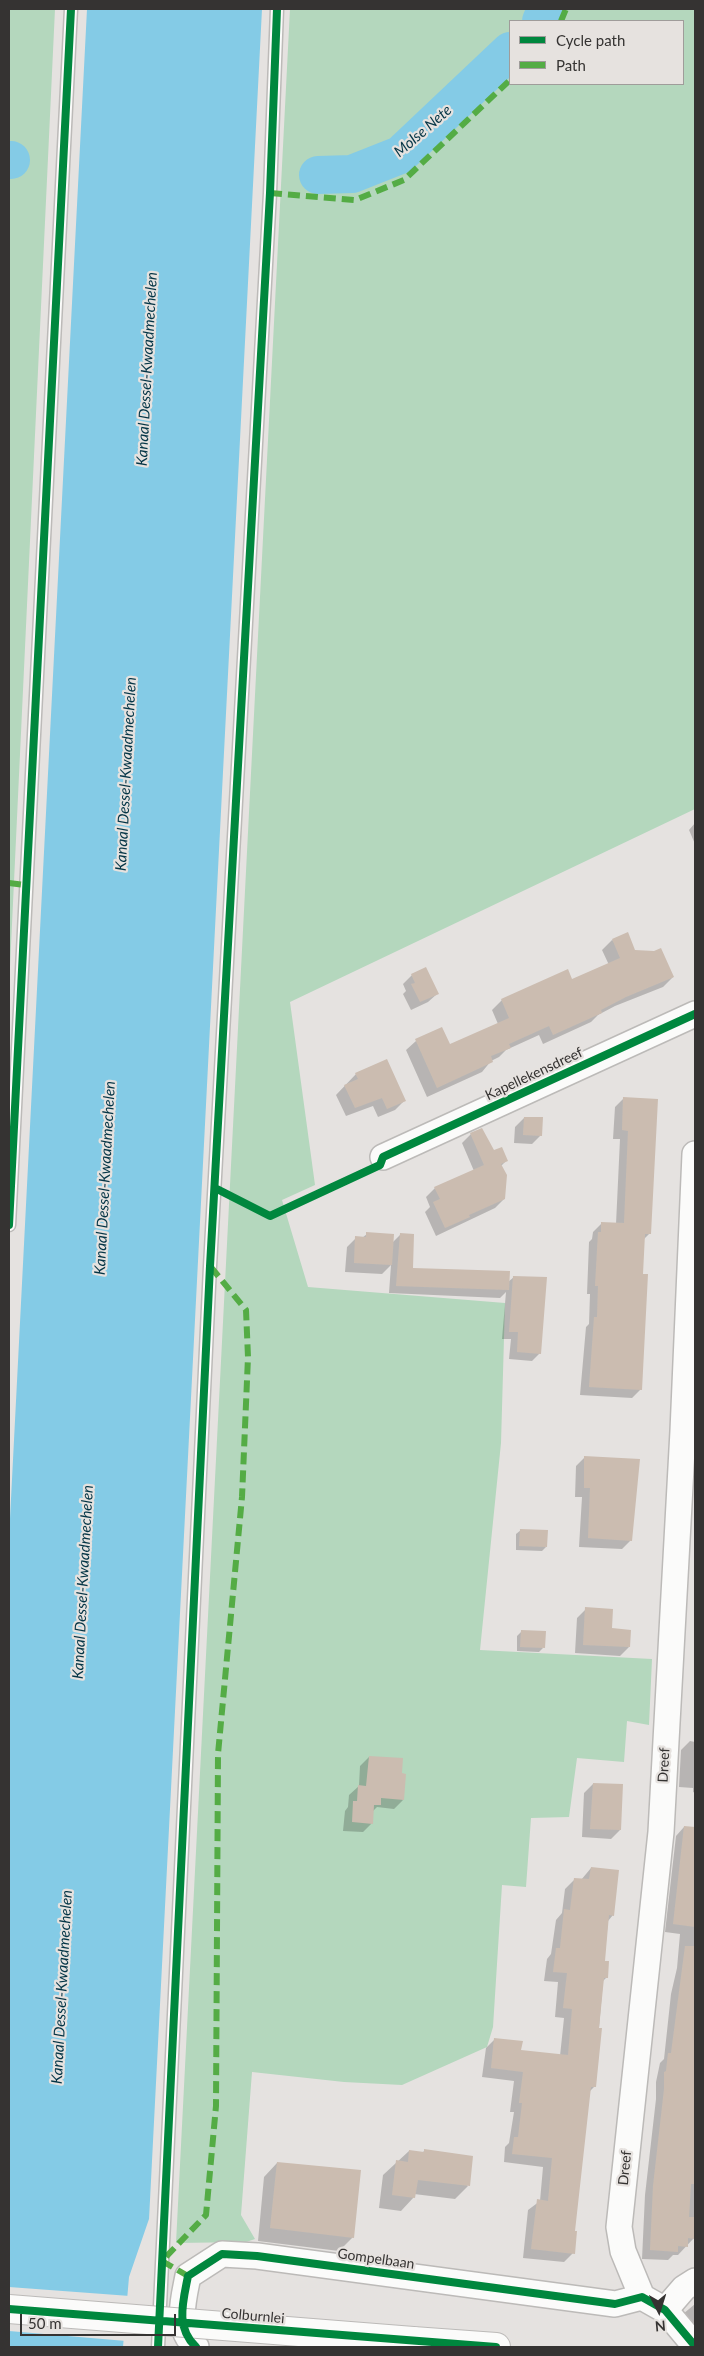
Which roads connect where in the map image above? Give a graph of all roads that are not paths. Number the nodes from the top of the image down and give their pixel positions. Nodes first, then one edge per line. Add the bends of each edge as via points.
1 (71, 9) edge
2 (277, 9) edge
3 (695, 1014) edge
4 (695, 1154) edge
5 (384, 1158) dead end
6 (9, 1225) edge
7 (695, 2281) edge
8 (642, 2297) junction
9 (9, 2309) edge
10 (665, 2310) junction
11 (695, 2346) edge
12 (158, 2347) edge
13 (196, 2347) edge
14 (496, 2347) edge

1 - 6 lane
2 - 12 lane via 269,213 210,1266
3 - 5 street, Kapellekensdreef
4 - 8 street, Dreef via 660,1832 619,2227 623,2251
7 - 10 street via 684,2288
8 - 10 street
8 - 13 street, Gompelbaan via 615,2304 222,2254 188,2276 181,2311 187,2337
9 - 14 street, Colburnlei, bridge
10 - 11 street

